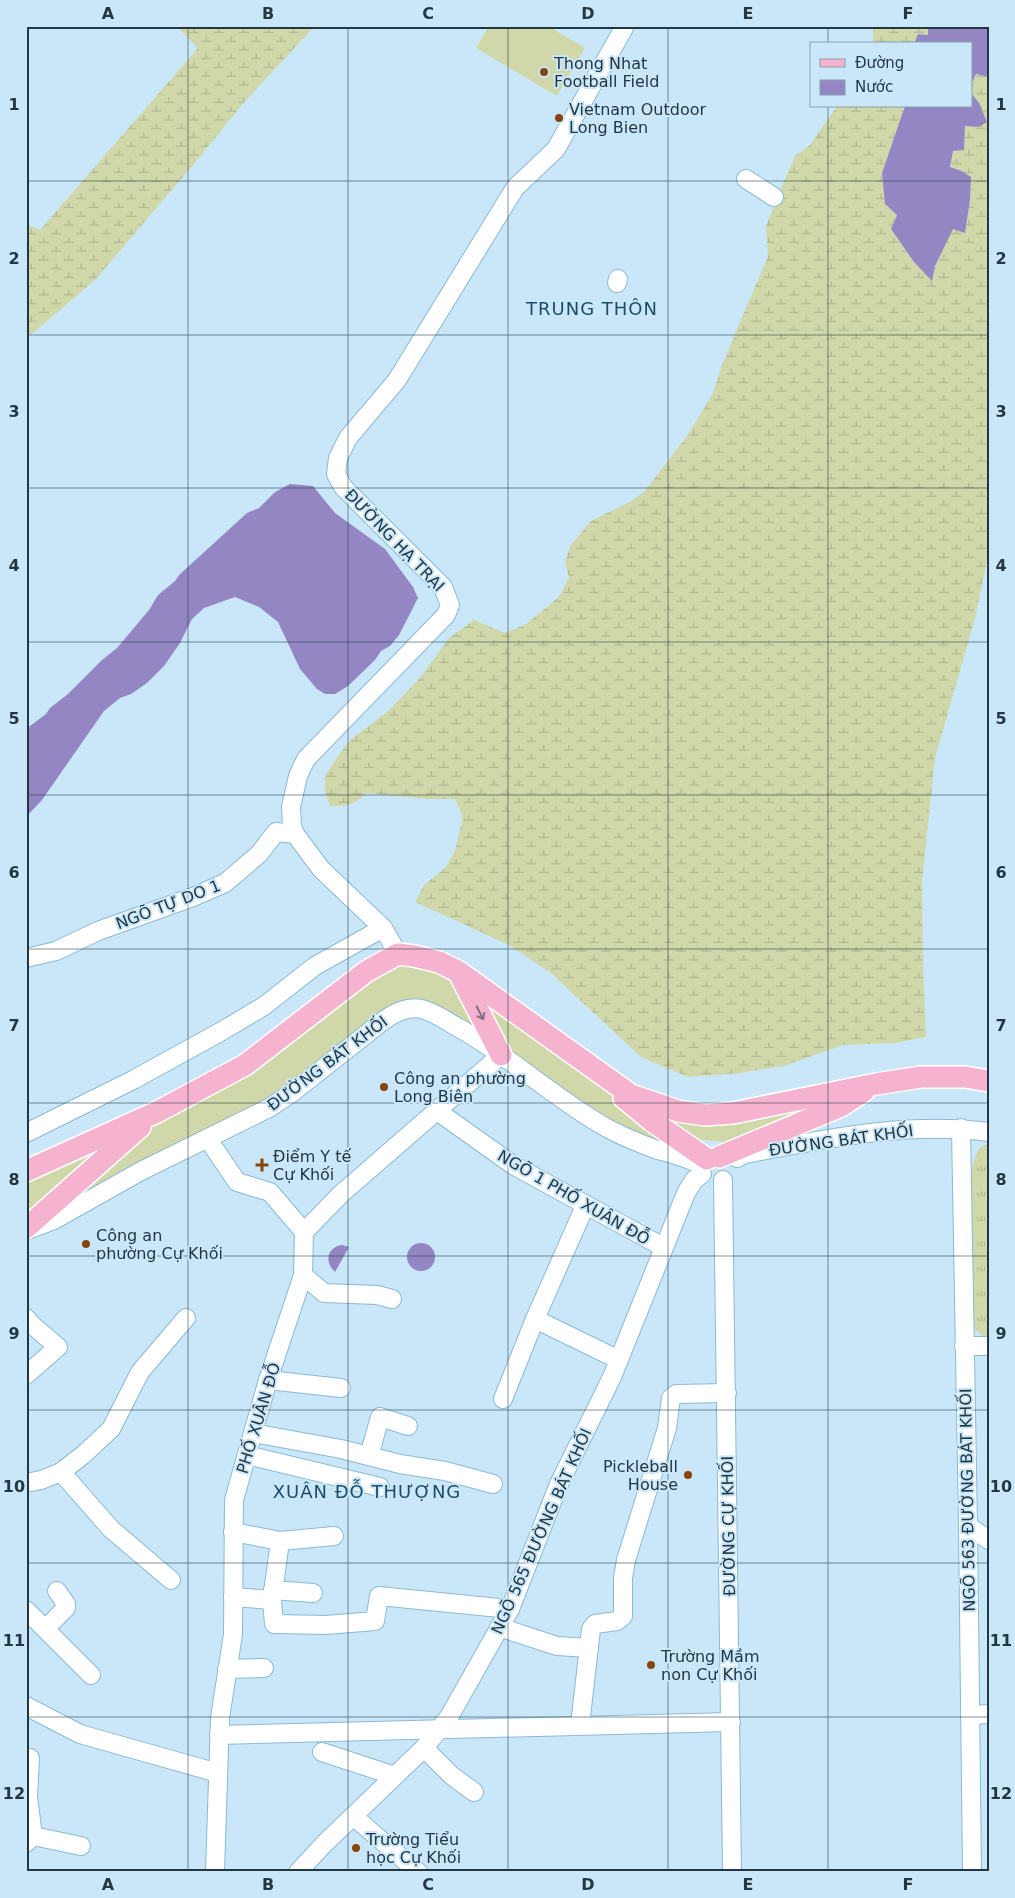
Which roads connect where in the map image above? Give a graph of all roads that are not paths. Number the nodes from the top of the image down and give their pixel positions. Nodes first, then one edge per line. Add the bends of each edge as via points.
1 (625, 26) edge
2 (746, 179) dead end
3 (774, 197) dead end
4 (295, 834) junction
5 (383, 928) junction
6 (398, 954) junction
7 (26, 958) edge
8 (459, 972) junction
9 (501, 1055) junction
10 (594, 1068) junction
11 (989, 1080) edge
12 (876, 1084) junction
13 (437, 1111) junction
14 (157, 1112) junction
15 (961, 1128) junction
16 (989, 1132) edge
17 (26, 1133) edge
18 (208, 1138) junction
19 (713, 1166) junction
20 (26, 1171) edge
21 (585, 1206) junction
22 (26, 1229) edge
23 (304, 1232) junction
24 (663, 1247) junction
25 (303, 1274) junction
26 (392, 1299) dead end
27 (26, 1318) edge
28 (186, 1318) dead end
29 (535, 1319) junction
30 (964, 1346) junction
31 (989, 1346) edge
32 (619, 1360) junction
33 (26, 1375) edge
34 (268, 1380) junction
35 (341, 1388) dead end
36 (727, 1393) junction
37 (503, 1399) dead end
38 (408, 1426) dead end
39 (254, 1433) junction
40 (247, 1455) junction
41 (369, 1456) junction
42 (61, 1472) junction
43 (26, 1483) edge
44 (492, 1484) dead end
45 (380, 1488) dead end
46 (968, 1526) junction
47 (234, 1532) junction
48 (334, 1536) dead end
49 (989, 1540) edge
50 (280, 1541) junction
51 (171, 1580) dead end
52 (57, 1591) dead end
53 (313, 1592) dead end
54 (273, 1595) junction
55 (233, 1597) junction
56 (510, 1609) junction
57 (26, 1610) edge
58 (500, 1627) junction
59 (46, 1628) junction
60 (589, 1648) junction
61 (264, 1668) dead end
62 (227, 1669) junction
63 (91, 1675) dead end
64 (27, 1709) edge
65 (989, 1714) edge
66 (970, 1715) junction
67 (731, 1722) junction
68 (580, 1725) junction
69 (439, 1729) junction
70 (219, 1735) junction
71 (424, 1748) junction
72 (322, 1752) dead end
73 (26, 1757) edge
74 (218, 1773) junction
75 (395, 1776) junction
76 (474, 1792) dead end
77 (352, 1816) junction
78 (30, 1839) edge
79 (81, 1846) dead end
80 (215, 1872) edge
81 (298, 1872) edge
82 (418, 1872) edge
83 (732, 1872) edge
84 (972, 1872) edge

1 - 4 street, ĐƯỜNG HẠ TRẠI via 556,149 515,188 397,380 348,438 338,458 336,474 343,487 443,587 450,605 446,615 306,760 298,776 291,807
2 - 3 street
4 - 5 street, ĐƯỜNG HẠ TRẠI via 321,869
4 - 7 street, NGÕ TỰ DO 1 via 276,832 259,854 225,883 56,950
5 - 6 street, ĐƯỜNG HẠ TRẠI
5 - 17 street via 315,966 264,1006 222,1032
6 - 8 main road via 439,962
6 - 14 main road via 367,971 245,1065
8 -> 9 main road
8 - 10 main road
9 - 13 street
9 - 18 street, ĐƯỜNG BÁT KHỐI via 431,1013 408,1009 392,1014 293,1092
9 - 19 street, ĐƯỜNG BÁT KHỐI via 608,1128 654,1148
10 - 12 main road via 630,1095 678,1111 705,1115 732,1113
10 - 19 main road via 635,1107
11 - 12 main road via 921,1077
12 - 19 main road via 841,1106
13 - 21 street, NGÕ 1 PHỐ XUÂN ĐỖ via 512,1165
13 - 23 street via 341,1194
14 - 20 main road
14 - 22 main road
15 - 16 street, ĐƯỜNG BÁT KHỐI
15 - 19 street, ĐƯỜNG BÁT KHỐI via 836,1137 746,1154
15 - 30 street, NGÕ 563 ĐƯỜNG BÁT KHỐI
18 - 22 street, ĐƯỜNG BÁT KHỐI via 54,1220
18 - 23 street via 237,1182 270,1192
19 - 24 street, NGÕ 565 ĐƯỜNG BÁT KHỐI via 694,1180
19 - 36 street, ĐƯỜNG CỰ KHỐI
21 - 24 street, NGÕ 1 PHỐ XUÂN ĐỖ
21 - 29 street
23 - 25 street, PHỐ XUÂN ĐỖ
24 - 32 street, NGÕ 565 ĐƯỜNG BÁT KHỐI
25 - 26 street via 324,1293 377,1295
25 - 34 street, PHỐ XUÂN ĐỖ
27 - 33 street via 58,1347
28 - 42 street via 140,1372 111,1429
29 - 32 street
29 - 37 street
30 - 31 street
30 - 46 street, NGÕ 563 ĐƯỜNG BÁT KHỐI
32 - 56 street, NGÕ 565 ĐƯỜNG BÁT KHỐI via 559,1484
34 - 35 street
34 - 39 street, PHỐ XUÂN ĐỖ
36 - 60 street via 676,1394 671,1398 667,1428 626,1560 623,1616 619,1620 592,1626
36 - 67 street, ĐƯỜNG CỰ KHỐI
38 - 41 street via 380,1417
39 - 40 street, PHỐ XUÂN ĐỖ
39 - 41 street
40 - 45 street
40 - 47 street, PHỐ XUÂN ĐỖ via 234,1500
41 - 44 street
42 - 43 street
42 - 51 street via 111,1529
46 - 49 street
46 - 66 street, NGÕ 563 ĐƯỜNG BÁT KHỐI
47 - 50 street
47 - 55 street, PHỐ XUÂN ĐỖ
48 - 50 street
50 - 54 street
52 - 59 street via 66,1608
53 - 54 street
54 - 55 street
54 - 56 street via 274,1624 326,1625 374,1621 379,1596
55 - 62 street, PHỐ XUÂN ĐỖ via 233,1634
56 - 58 street, NGÕ 565 ĐƯỜNG BÁT KHỐI
57 - 59 street
58 - 60 street via 557,1646
58 - 69 street, NGÕ 565 ĐƯỜNG BÁT KHỐI
59 - 63 street
60 - 68 street
61 - 62 street
62 - 70 street, PHỐ XUÂN ĐỖ
64 - 74 street via 80,1734
65 - 66 street
66 - 84 street, NGÕ 563 ĐƯỜNG BÁT KHỐI
67 - 68 street
67 - 83 street, ĐƯỜNG CỰ KHỐI
68 - 69 street
69 - 70 street
69 - 71 street, NGÕ 565 ĐƯỜNG BÁT KHỐI
70 - 74 street, PHỐ XUÂN ĐỖ
71 - 75 street, NGÕ 565 ĐƯỜNG BÁT KHỐI
71 - 76 street
72 - 75 street
73 - 78 street via 30,1758
74 - 80 street, PHỐ XUÂN ĐỖ
75 - 77 street, NGÕ 565 ĐƯỜNG BÁT KHỐI
77 - 81 street, NGÕ 565 ĐƯỜNG BÁT KHỐI
77 - 82 street
78 - 79 street

